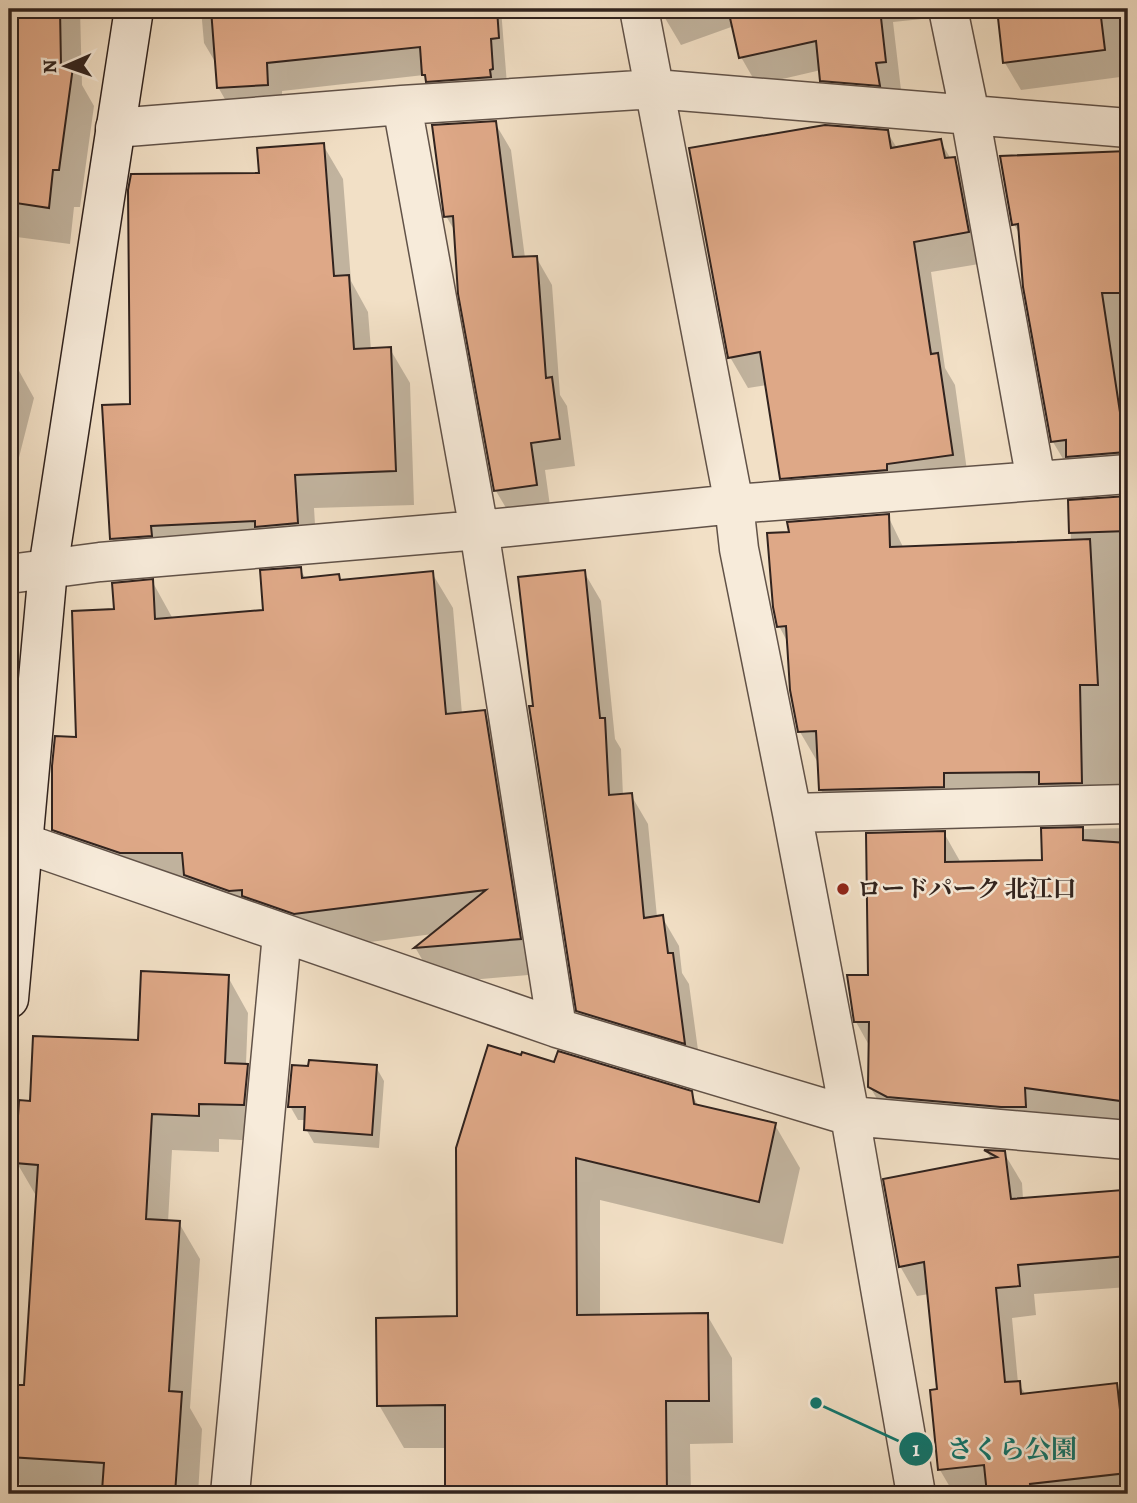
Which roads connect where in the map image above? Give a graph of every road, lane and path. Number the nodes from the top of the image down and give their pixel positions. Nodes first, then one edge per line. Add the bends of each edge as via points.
1 (134, 9) edge
2 (639, 9) edge
3 (948, 9) edge
4 (655, 89) junction
5 (402, 105) junction
6 (970, 115) junction
7 (115, 128) junction
8 (1128, 128) edge
9 (1128, 474) edge
10 (1036, 481) junction
11 (734, 504) junction
12 (479, 530) junction
13 (48, 569) junction
14 (9, 574) edge
15 (1128, 804) edge
16 (792, 813) junction
17 (24, 843) junction
18 (282, 934) junction
19 (9, 999) edge
20 (557, 1028) junction
21 (850, 1116) junction
22 (1128, 1140) edge
23 (230, 1494) edge
24 (916, 1494) edge

1 - 7 street
2 - 4 street
3 - 6 street
4 - 5 street
4 - 6 street
4 - 11 street
5 - 7 street
5 - 12 street
6 - 8 street
6 - 10 street
7 - 13 street
9 - 10 street
10 - 11 street
11 - 12 street
11 - 16 street
12 - 13 street
12 - 20 street
13 - 14 street
13 - 17 street
15 - 16 street
16 - 21 street
17 - 18 street
17 - 19 street
18 - 20 street
18 - 23 street
20 - 21 street
21 - 22 street
21 - 24 street

